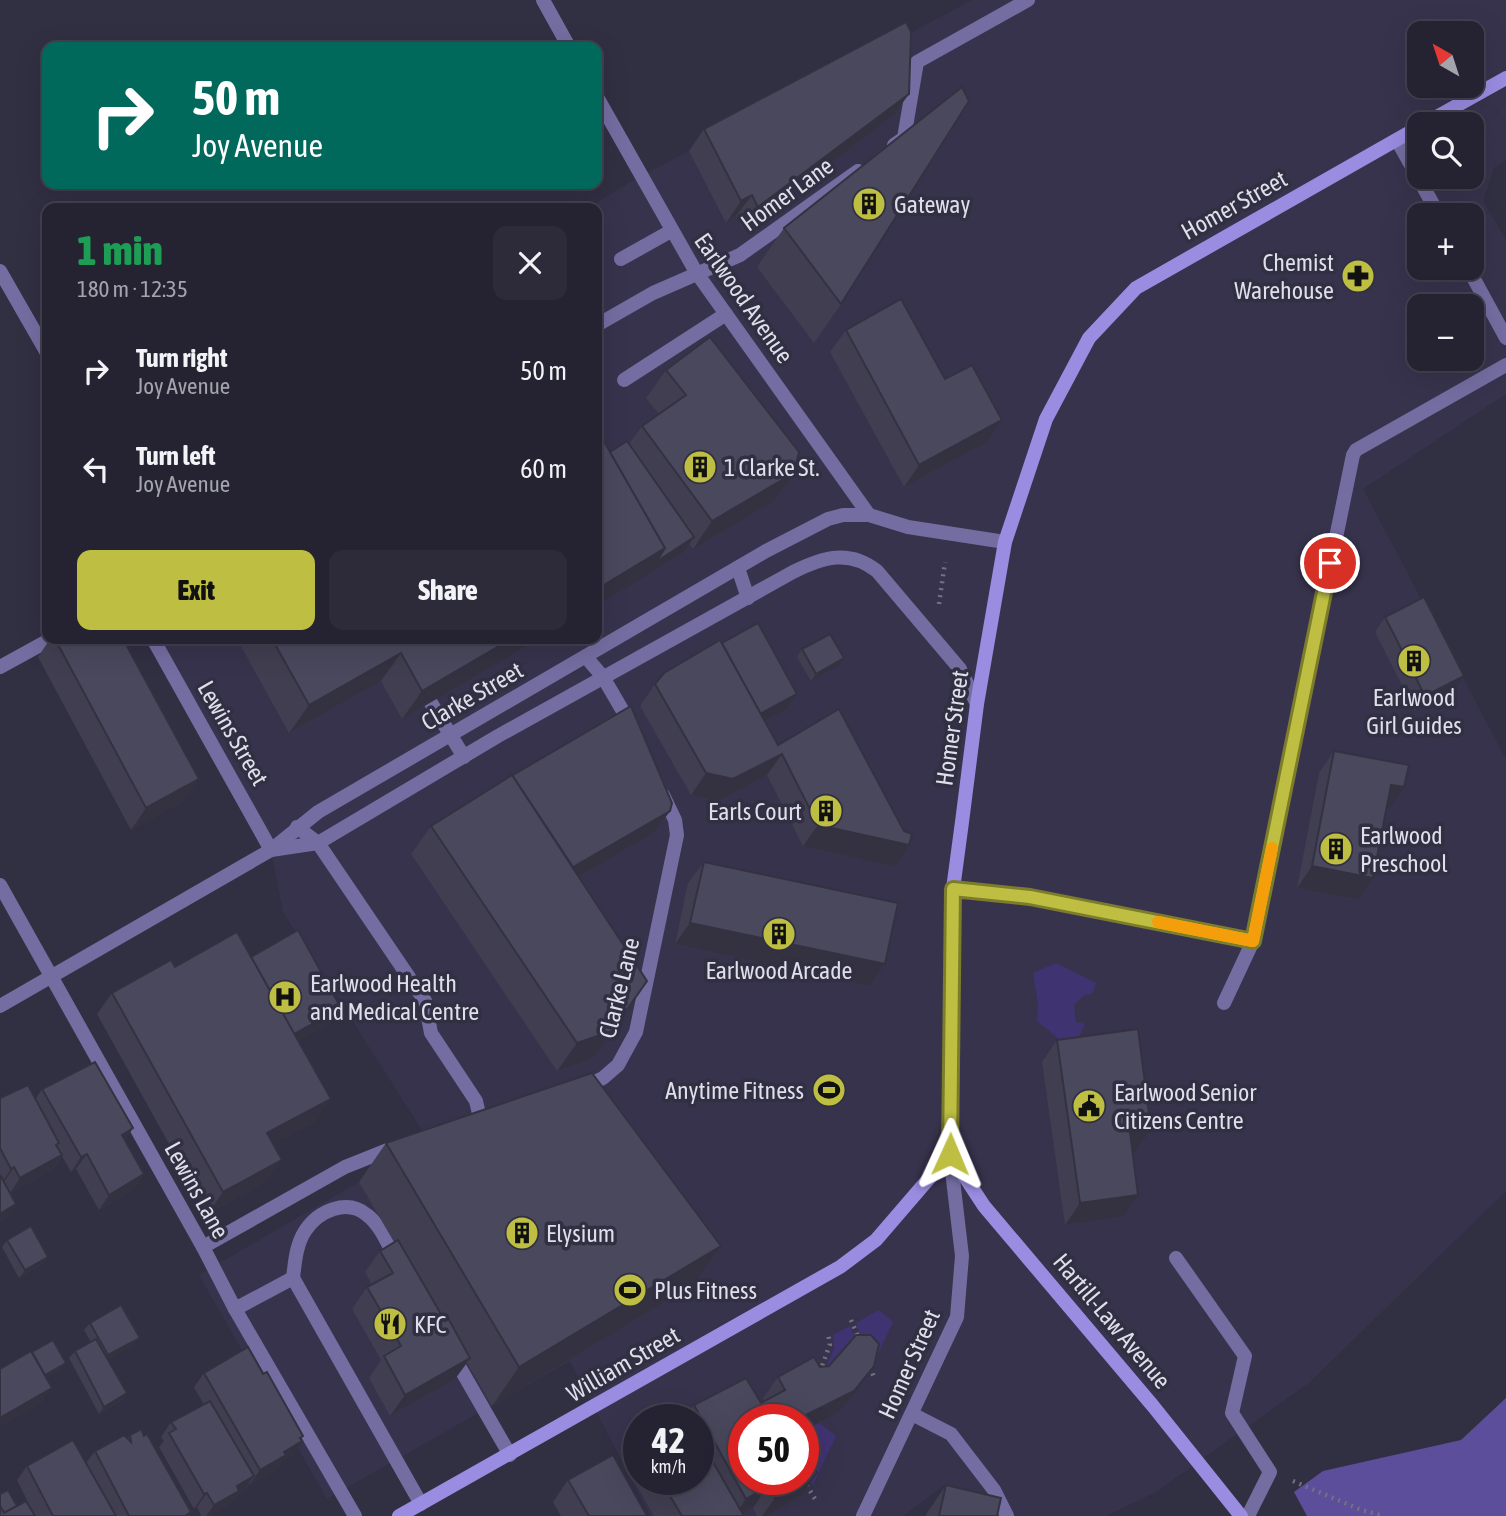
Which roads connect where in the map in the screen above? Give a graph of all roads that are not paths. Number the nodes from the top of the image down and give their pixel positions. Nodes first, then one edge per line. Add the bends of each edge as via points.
1 (543, 0) edge
2 (1028, 0) edge
3 (566, 42) edge
4 (1506, 78) edge
5 (602, 106) edge
6 (1445, 112) edge
7 (1407, 134) edge
8 (1397, 140) junction
9 (1432, 203) edge
10 (671, 231) junction
11 (621, 259) dead end
12 (0, 271) edge
13 (696, 272) junction
14 (1475, 280) edge
15 (726, 314) junction
16 (602, 322) edge
17 (1506, 338) edge
18 (42, 344) edge
19 (1506, 365) edge
20 (624, 380) dead end
21 (869, 515) junction
22 (1005, 542) junction
23 (738, 568) junction
24 (748, 598) junction
25 (42, 644) edge
26 (156, 644) edge
27 (586, 657) junction
28 (0, 667) edge
29 (603, 677) junction
30 (431, 703) edge
31 (977, 704) junction
32 (450, 734) junction
33 (637, 737) edge
34 (464, 757) junction
35 (659, 785) edge
36 (297, 827) junction
37 (318, 843) junction
38 (271, 850) junction
39 (0, 885) edge
40 (953, 889) junction
41 (1253, 941) junction
42 (52, 977) junction
43 (1224, 1003) dead end
44 (0, 1006) edge
45 (572, 1091) edge
46 (480, 1119) edge
47 (415, 1141) edge
48 (950, 1154) junction
49 (203, 1247) junction
50 (1176, 1258) dead end
51 (406, 1276) edge
52 (293, 1278) junction
53 (235, 1309) junction
54 (446, 1345) edge
55 (912, 1414) junction
56 (510, 1455) junction
57 (421, 1504) junction
58 (355, 1516) edge
59 (399, 1516) edge
60 (863, 1516) edge
61 (1007, 1516) edge
62 (1241, 1516) edge
63 (1248, 1516) edge

1 - 3 street
2 - 13 street, Homer Lane via 917,62 904,138 740,255
4 - 6 main road
5 - 10 street, Earlwood Avenue
7 - 8 main road, Homer Street
8 - 9 street
8 - 22 main road, Homer Street via 1154,276 1111,311 1076,358 1046,419
10 - 11 street
10 - 13 street, Earlwood Avenue
12 - 18 street
13 - 15 street, Earlwood Avenue
13 - 16 street, Homer Lane
14 - 17 street
15 - 20 street
15 - 21 street, Earlwood Avenue
19 - 41 street via 1353,455
21 - 22 street, Clarke Street via 908,527
21 - 23 street, Clarke Street via 828,519
22 - 31 main road, Homer Street
23 - 24 street
23 - 27 street, Clarke Street
24 - 29 street, Clarke Street
24 - 31 street, Clarke Street via 830,556 866,562 960,669
25 - 28 street
26 - 38 street, Lewins Street
27 - 29 street
27 - 32 street, Clarke Street
29 - 33 street
29 - 34 street, Clarke Street
30 - 32 street
31 - 40 main road, Homer Street
32 - 34 street
32 - 36 street, Clarke Street
34 - 37 street, Clarke Street
35 - 45 street, Clarke Lane via 677,835 636,1032 618,1065 603,1078
36 - 37 street
36 - 38 street, Clarke Street
37 - 38 street, Clarke Street
37 - 46 street via 425,1002 431,1033 476,1101
38 - 42 street, Clarke Street
39 - 42 street, Lewins Lane
40 - 41 street via 1030,897
40 - 48 main road, Homer Street
41 - 43 street
42 - 44 street, Clarke Street
42 - 49 street, Lewins Lane
47 - 49 street via 345,1167
48 - 55 street, Homer Street via 962,1256 957,1317
48 - 56 main road, William Street via 876,1240 851,1260
48 - 62 main road, Hartill-Law Avenue via 984,1206
49 - 53 street, Lewins Lane
50 - 63 street via 1245,1356 1232,1413 1270,1472
51 - 52 street via 368,1215 337,1207 306,1230 296,1252
52 - 53 street
52 - 57 street
53 - 58 street, Lewins Lane
54 - 56 street
55 - 60 street, Homer Street
55 - 61 street via 951,1434 994,1490
56 - 57 main road, William Street
57 - 59 main road, William Street

